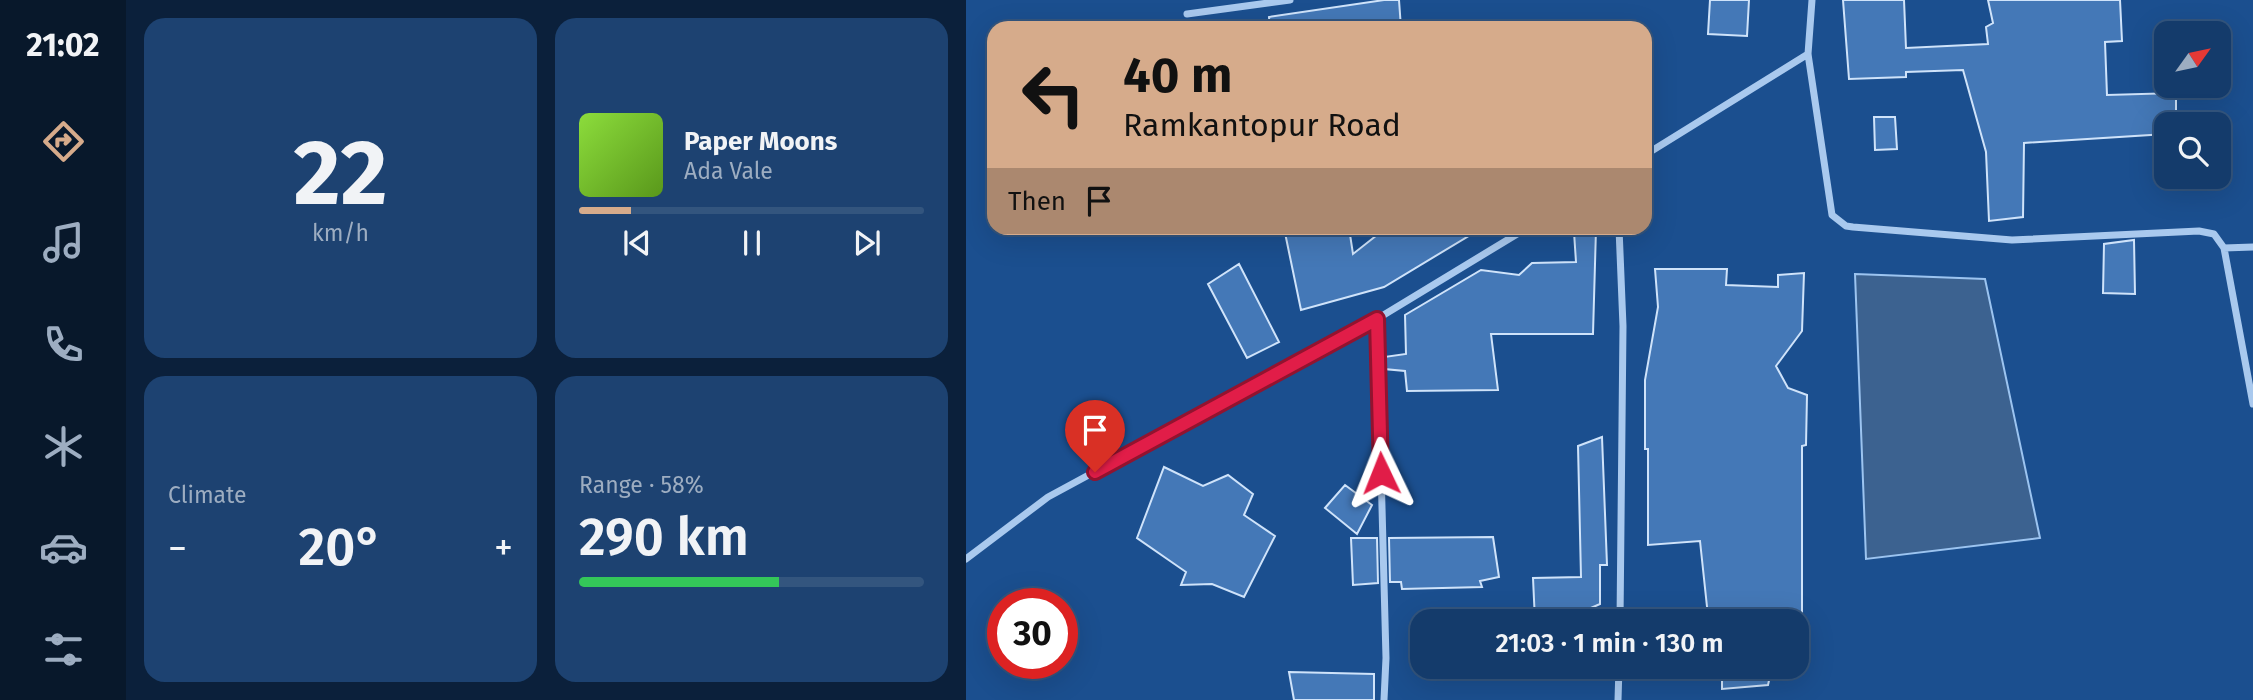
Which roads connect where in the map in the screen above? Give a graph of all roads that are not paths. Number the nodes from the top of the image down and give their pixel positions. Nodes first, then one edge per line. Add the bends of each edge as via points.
1 (1290, 0) edge
2 (1812, 0) edge
3 (1187, 14) dead end
4 (1808, 54) junction
5 (1652, 151) edge
6 (1515, 235) edge
7 (1619, 235) edge
8 (2253, 247) edge
9 (2224, 248) junction
10 (1377, 319) junction
11 (2253, 404) edge
12 (966, 559) edge
13 (1620, 609) edge
14 (1619, 679) edge
15 (1384, 700) edge
16 (1618, 700) edge

1 - 3 street
2 - 4 street
4 - 5 street
4 - 9 street via 1832,215 1846,226 2012,240 2199,231 2214,234
6 - 10 street
7 - 13 street via 1623,326
8 - 9 street
9 - 11 street
10 - 12 street via 1048,497
10 - 15 street
14 - 16 street

